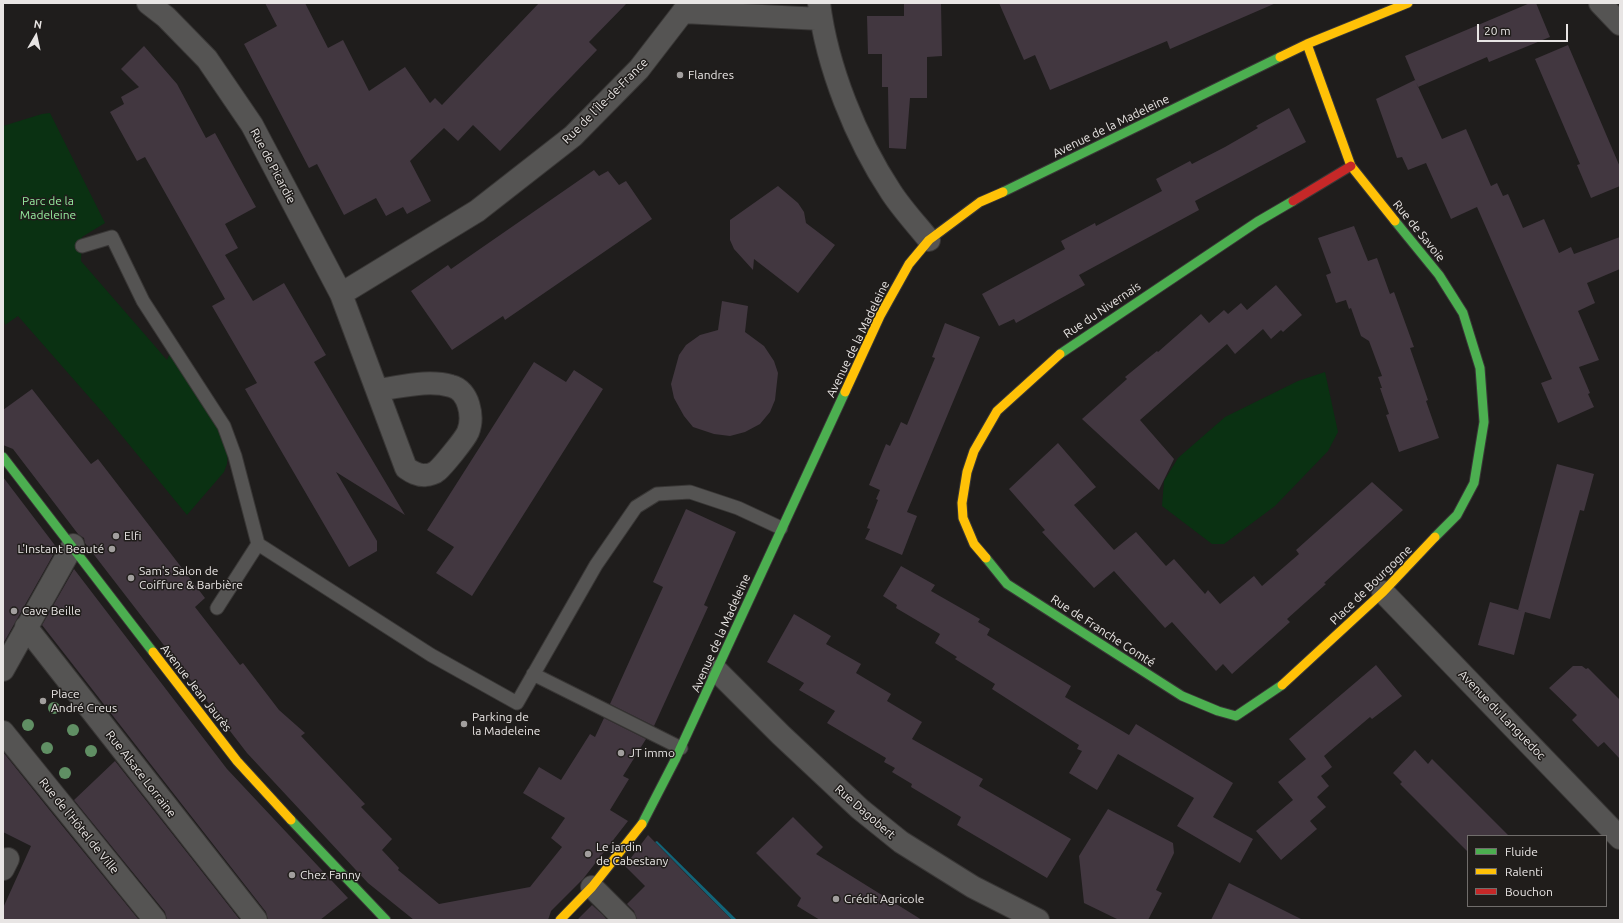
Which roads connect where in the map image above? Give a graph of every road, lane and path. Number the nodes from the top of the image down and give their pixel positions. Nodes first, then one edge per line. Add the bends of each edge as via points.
1 (148, 3) edge
2 (1408, 3) edge
3 (1600, 3) edge
4 (681, 8) edge
5 (820, 11) edge
6 (1620, 24) edge
7 (1307, 44) junction
8 (1351, 166) junction
9 (929, 240) junction
10 (82, 246) dead end
11 (341, 294) junction
12 (377, 390) junction
13 (1482, 442) joint
14 (3, 457) edge
15 (226, 468) dead end
16 (239, 472) junction
17 (781, 528) junction
18 (258, 544) junction
19 (974, 544) joint
20 (73, 545) junction
21 (1383, 592) junction
22 (217, 608) dead end
23 (26, 627) junction
24 (3, 670) edge
25 (717, 671) junction
26 (533, 674) junction
27 (1236, 716) joint
28 (3, 732) edge
29 (678, 754) junction
30 (1620, 838) edge
31 (592, 887) junction
32 (154, 920) edge
33 (256, 920) edge
34 (386, 920) edge
35 (560, 920) edge
36 (625, 920) edge
37 (1038, 920) edge

1 - 11 street, Rue de Picardie via 166,17 207,59 252,125
2 - 7 street, Avenue de la Madeleine
3 - 6 street
4 - 5 street, Rue de l'Île-de-France
4 - 11 street, Rue de l'Île-de-France via 639,69 573,136 477,211
5 - 9 street via 836,76 860,138 891,193
7 - 8 street, Rue de Savoie
7 - 9 street, Avenue de la Madeleine via 980,202
8 - 13 street, Rue de Savoie via 1439,275 1463,313 1480,368 1484,422
8 - 19 street, Rue du Nivernais via 1258,222 1065,349 997,411 974,451 967,472 962,503 963,518
9 - 17 street, Avenue de la Madeleine via 909,264 880,316
10 - 16 lane via 112,237 143,301 224,426
11 - 12 street, Rue de Picardie
12 - 12 street, Rue de Picardie via 406,468 426,476 436,472 468,433 471,417 467,401 461,391 452,386 438,384
13 - 21 street, Place de Bourgogne via 1474,483 1457,515
14 - 20 street, Avenue Jean Jaurès
15 - 16 lane
16 - 18 lane
17 - 25 street, Avenue de la Madeleine
17 - 26 lane via 738,508 690,492 657,494 636,507 596,565
18 - 22 lane
18 - 26 lane via 430,655 517,703
19 - 27 street, Rue de Franche Comté via 1007,584 1182,696
20 - 23 street
20 - 34 street, Avenue Jean Jaurès via 237,761
21 - 27 street, Place de Bourgogne via 1276,690
21 - 30 street, Avenue du Languedoc
23 - 24 street
23 - 33 street, Rue Alsace Lorraine
25 - 29 street, Avenue de la Madeleine
25 - 37 street, Rue Dagobert via 860,809 901,842 973,887
26 - 29 lane
28 - 32 street, Rue de l'Hôtel de Ville
29 - 31 street, Avenue de la Madeleine via 643,822
31 - 35 street, Avenue de la Madeleine
31 - 36 street

